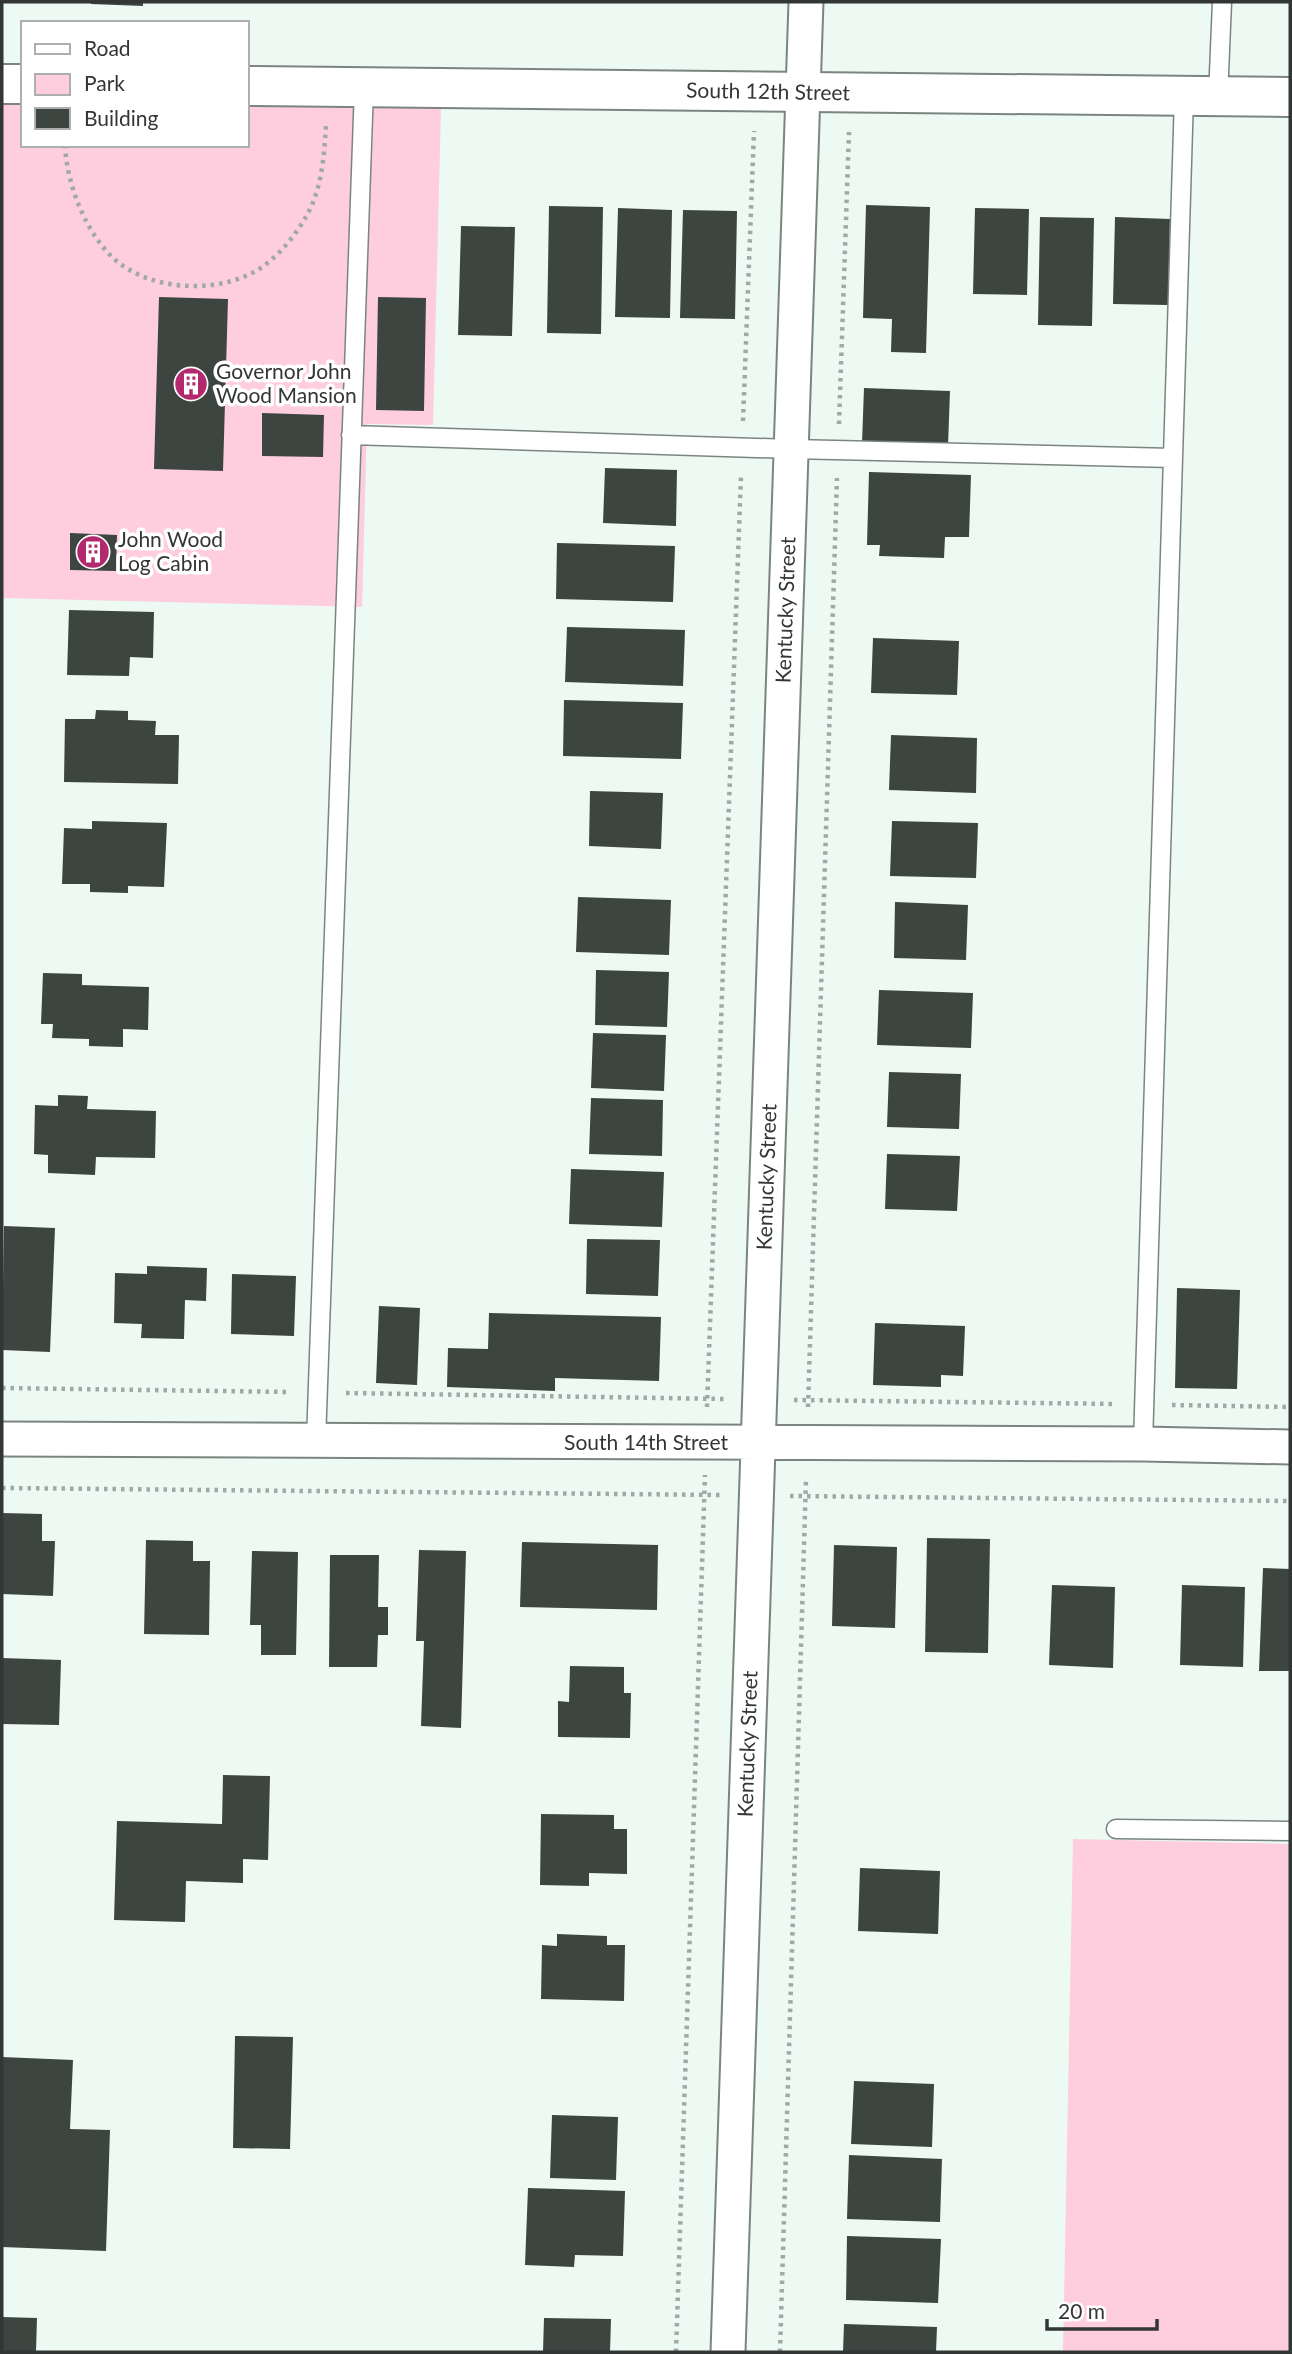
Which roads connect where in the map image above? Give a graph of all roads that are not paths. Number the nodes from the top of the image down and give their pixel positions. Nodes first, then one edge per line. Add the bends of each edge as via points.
1 (806, 2) edge
2 (1222, 2) edge
3 (2, 84) edge
4 (21, 84) edge
5 (248, 86) edge
6 (364, 88) junction
7 (803, 93) junction
8 (1201, 96) junction
9 (1290, 97) edge
10 (351, 435) junction
11 (791, 449) junction
12 (1173, 458) junction
13 (2, 1439) edge
14 (316, 1441) junction
15 (758, 1444) junction
16 (1143, 1444) junction
17 (1290, 1447) edge
18 (1116, 1829) dead end
19 (1290, 1831) edge
20 (729, 2352) edge

1 - 7 street, Kentucky Street
2 - 8 lane
3 - 4 street
5 - 6 street, South 12th Street
6 - 7 street, South 12th Street
6 - 10 lane
7 - 8 street, South 12th Street
7 - 11 street, Kentucky Street
8 - 9 street, South 12th Street
8 - 12 lane
10 - 11 lane
10 - 14 lane
11 - 12 lane
11 - 15 street, Kentucky Street
12 - 16 lane
13 - 14 street, South 14th Street
14 - 15 street, South 14th Street
15 - 16 street, South 14th Street
15 - 20 street, Kentucky Street
16 - 17 street, South 14th Street
18 - 19 lane

